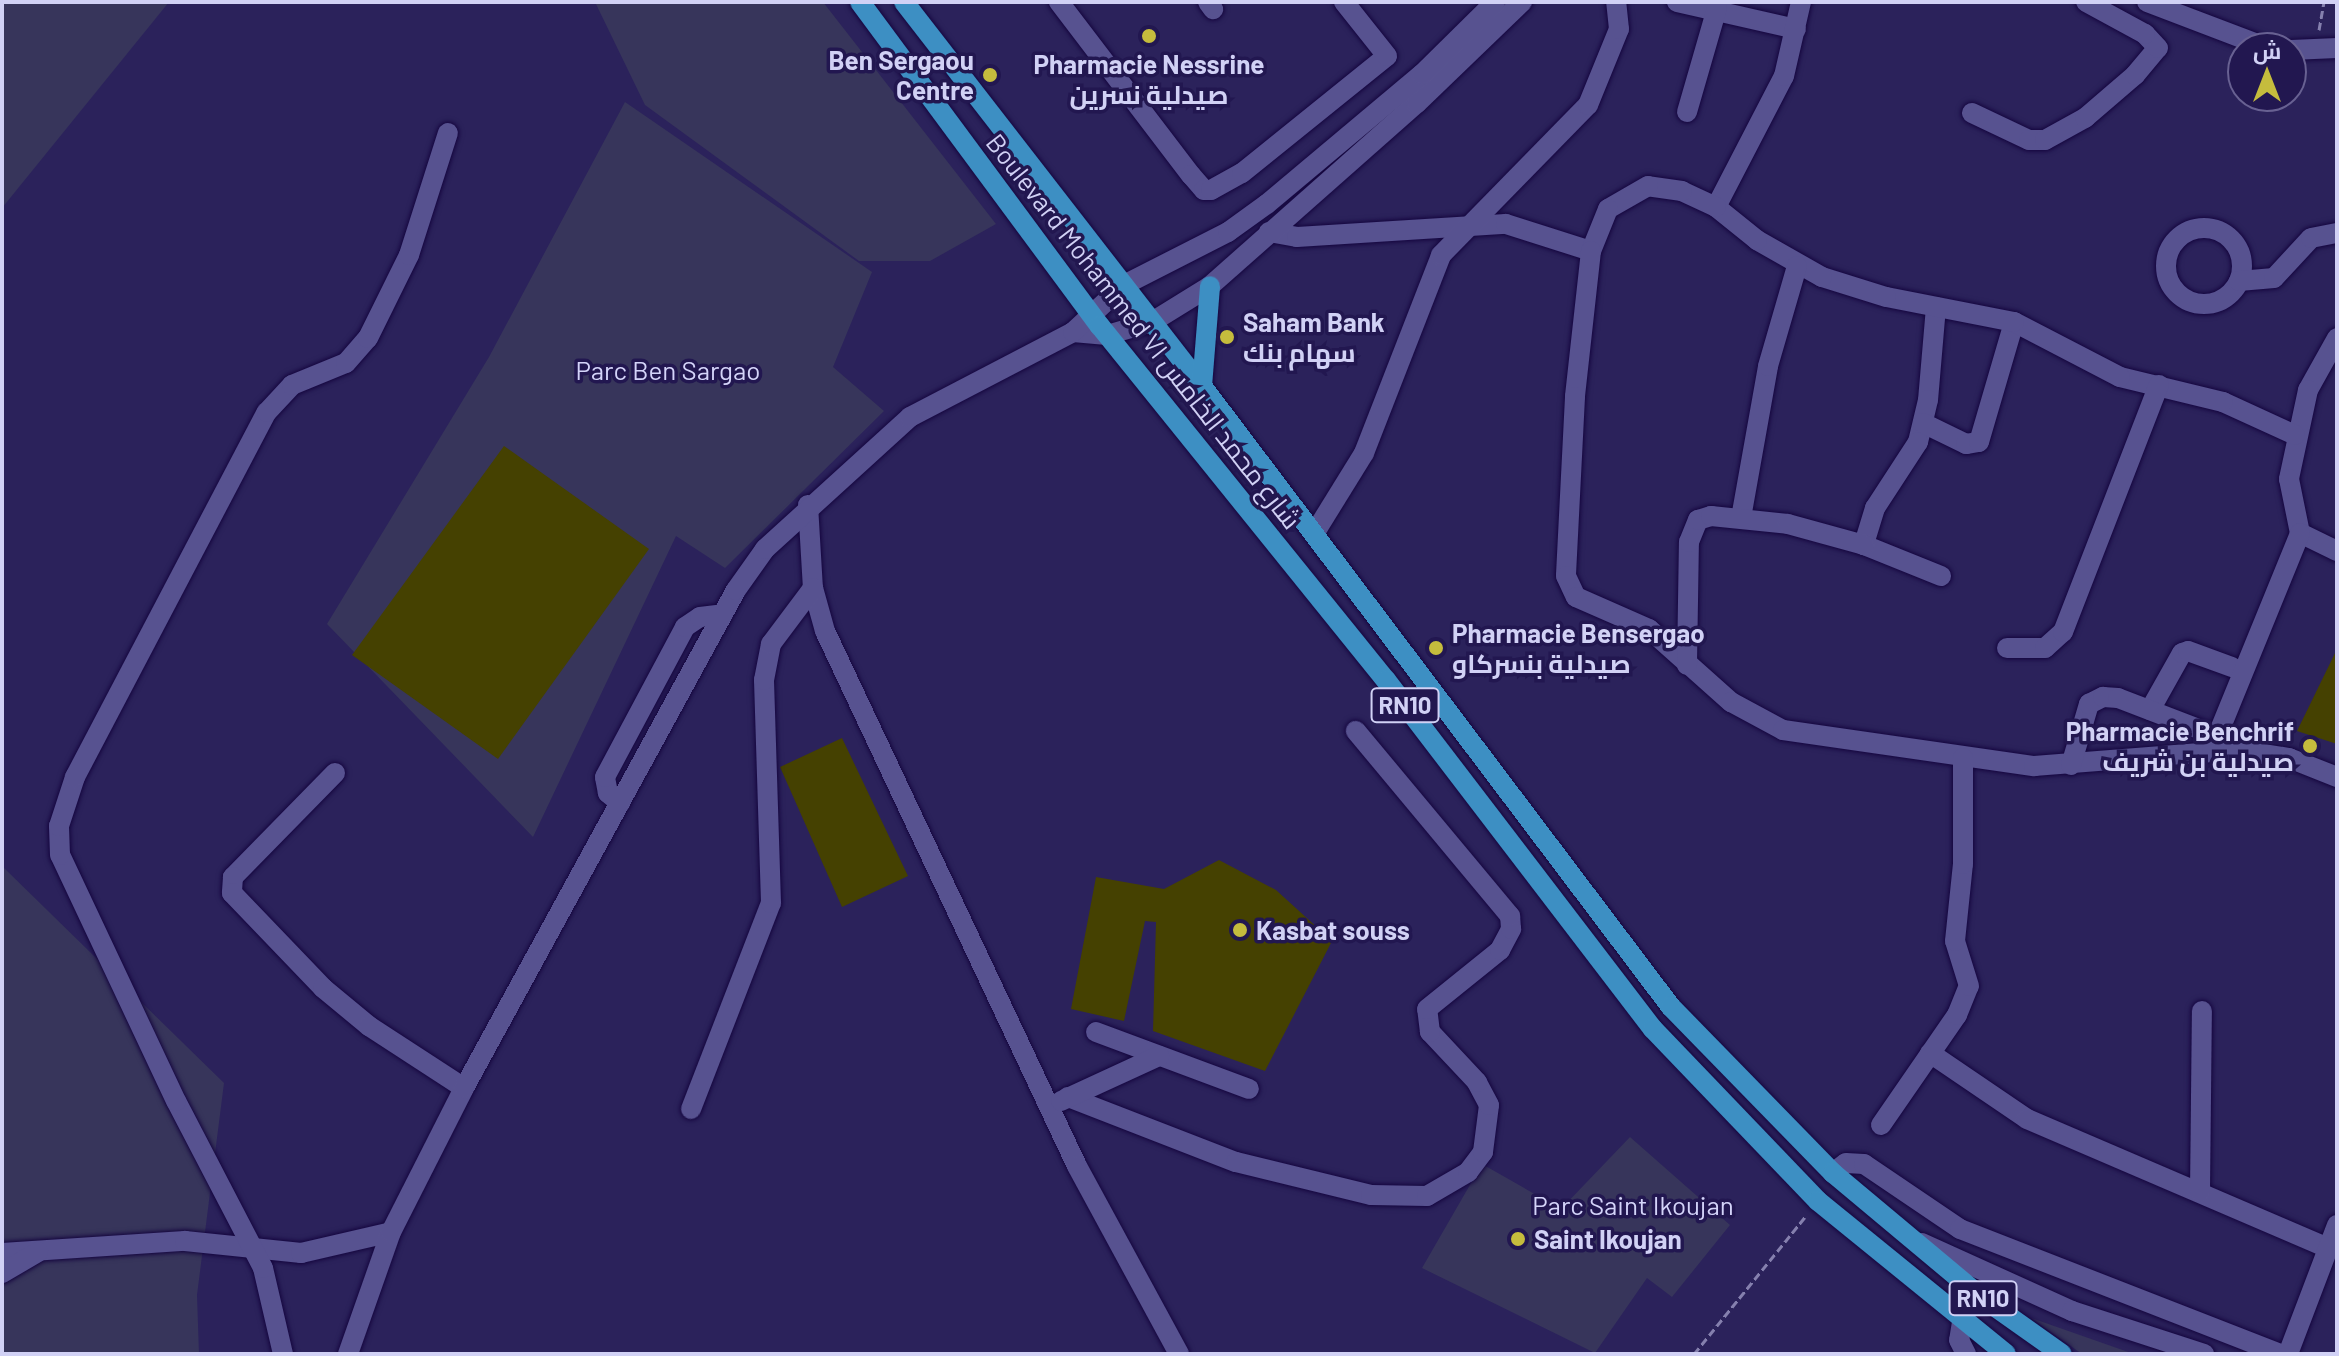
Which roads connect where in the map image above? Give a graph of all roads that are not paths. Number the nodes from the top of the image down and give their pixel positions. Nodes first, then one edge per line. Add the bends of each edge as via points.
1 (860, 2) edge
2 (904, 2) edge
3 (1059, 2) edge
4 (1344, 2) edge
5 (1495, 2) edge
6 (1522, 2) edge
7 (1616, 2) edge
8 (1677, 2) edge
9 (1801, 2) edge
10 (2086, 2) edge
11 (2147, 2) edge
12 (1717, 8) junction
13 (2179, 17) junction
14 (1796, 29) junction
15 (2227, 34) edge
16 (2158, 48) junction
17 (2337, 48) edge
18 (2307, 51) edge
19 (1387, 56) junction
20 (1410, 84) junction
21 (1687, 112) dead end
22 (1972, 113) dead end
23 (448, 133) dead end
24 (1716, 207) junction
25 (1472, 224) junction
26 (1269, 232) junction
27 (2337, 233) edge
28 (1591, 251) junction
29 (1797, 266) junction
30 (2239, 281) dead end
31 (1124, 285) junction
32 (1210, 286) junction
33 (1936, 307) junction
34 (1093, 313) junction
35 (1152, 322) junction
36 (2014, 322) junction
37 (1073, 332) junction
38 (1107, 335) junction
39 (2337, 338) edge
40 (2159, 385) junction
41 (1202, 386) junction
42 (1923, 423) junction
43 (2295, 435) junction
44 (808, 505) junction
45 (1741, 518) junction
46 (2300, 533) junction
47 (1314, 534) junction
48 (1864, 545) junction
49 (2337, 551) edge
50 (1941, 576) dead end
51 (813, 588) junction
52 (2007, 648) dead end
53 (1687, 665) junction
54 (2232, 667) dead end
55 (2150, 710) junction
56 (1356, 731) dead end
57 (2214, 742) junction
58 (1963, 758) junction
59 (2071, 765) junction
60 (335, 773) dead end
61 (2337, 777) edge
62 (2202, 1011) dead end
63 (1096, 1032) dead end
64 (1930, 1053) junction
65 (1159, 1056) junction
66 (464, 1088) junction
67 (1249, 1089) dead end
68 (1068, 1097) junction
69 (1048, 1107) junction
70 (691, 1109) dead end
71 (1881, 1125) dead end
72 (1833, 1173) junction
73 (2200, 1192) junction
74 (2337, 1225) edge
75 (391, 1232) junction
76 (1909, 1237) junction
77 (45, 1248) junction
78 (2328, 1248) junction
79 (253, 1249) junction
80 (2, 1253) edge
81 (2, 1273) edge
82 (1962, 1322) junction
83 (283, 1354) edge
84 (348, 1354) edge
85 (1179, 1354) edge
86 (1966, 1354) edge
87 (2006, 1354) edge
88 (2062, 1354) edge
89 (2204, 1354) edge
90 (2281, 1354) edge
91 (2288, 1354) edge

1 - 34 main road, Boulevard Mohammed VI شارع محمد الخامس / RN10
2 - 31 main road, Boulevard Mohammed VI شارع محمد الخامس / RN10
3 - 19 street via 1204,190 1218,189 1242,173
4 - 19 street
5 - 20 street
6 - 26 street
7 - 25 street via 1619,29 1588,105
8 - 12 street
9 - 14 street
10 - 16 street via 2145,34
11 - 13 street
12 - 14 street
12 - 21 street
13 - 15 street
13 - 16 street
14 - 24 street via 1784,76
16 - 22 street via 2110,98 2058,137 2029,140
17 - 18 street
19 - 20 street
20 - 31 street via 1228,232
23 - 79 street via 409,255 368,338 346,363 292,385 267,412 75,777 59,826 60,855 176,1101
24 - 28 street via 1667,187 1633,191 1608,209
24 - 29 street
25 - 26 street via 1297,237
25 - 28 street via 1529,229
25 - 47 street via 1441,255 1364,453
26 - 32 street
27 - 30 street via 2311,238 2274,278
28 - 53 street via 1575,397 1567,585 1586,603 1649,629
29 - 33 street via 1851,288
29 - 45 street via 1768,366
31 - 34 street
31 - 35 main road, Boulevard Mohammed VI شارع محمد الخامس / RN10
32 - 35 street
32 - 41 main road
33 - 36 street
33 - 42 street
34 - 37 street
34 - 38 main road, Boulevard Mohammed VI شارع محمد الخامس / RN10
35 - 38 street
35 - 41 main road, Boulevard Mohammed VI شارع محمد الخامس / RN10
36 - 40 street via 2120,377
36 - 42 street via 1979,442 1966,444
37 - 38 street
37 - 44 street via 910,417
38 - 82 main road, Boulevard Mohammed VI شارع محمد الخامس / RN10 via 1386,680 1653,1029 1818,1201
39 - 43 street via 2308,390
40 - 43 street via 2223,402
40 - 52 street via 2063,632 2045,648
41 - 47 main road, Boulevard Mohammed VI شارع محمد الخامس / RN10
42 - 48 street via 1907,462 1875,508
43 - 46 street via 2289,479
44 - 51 street
44 - 66 street via 765,549 723,614
45 - 48 street
45 - 53 street via 1711,516 1691,529
46 - 49 street
46 - 57 street
47 - 72 main road, Boulevard Mohammed VI شارع محمد الخامس / RN10 via 1671,1007
48 - 50 street
51 - 69 street via 825,631
51 - 70 street via 771,644 764,680 771,903
53 - 58 street via 1731,702 1783,730
54 - 55 street via 2182,653
55 - 57 street
55 - 59 street via 2118,698 2096,699 2089,704
56 - 68 street via 1510,916 1511,929 1500,950 1427,1009 1430,1032 1477,1082 1489,1105 1483,1152 1468,1172 1427,1196 1371,1195 1248,1166
57 - 59 street
57 - 61 street via 2265,752
58 - 59 street
58 - 64 street via 1963,864 1955,941 1969,986
60 - 66 street via 233,877 232,893 334,998
62 - 73 street
63 - 65 street
64 - 71 street
64 - 73 street via 2027,1119
65 - 67 street
65 - 68 street
66 - 75 street
68 - 69 street
69 - 85 street
72 - 76 main road, Boulevard Mohammed VI شارع محمد الخامس / RN10
72 - 90 street via 1860,1162 1960,1229
73 - 78 street
74 - 78 street
75 - 79 street via 301,1253
75 - 84 street
76 - 88 main road, Boulevard Mohammed VI شارع محمد الخامس / RN10
76 - 89 street via 2072,1311
77 - 79 street via 217,1241
77 - 80 street
77 - 81 street
78 - 91 street
79 - 83 street via 270,1286
82 - 86 street via 1959,1340
82 - 87 main road, Boulevard Mohammed VI شارع محمد الخامس / RN10

